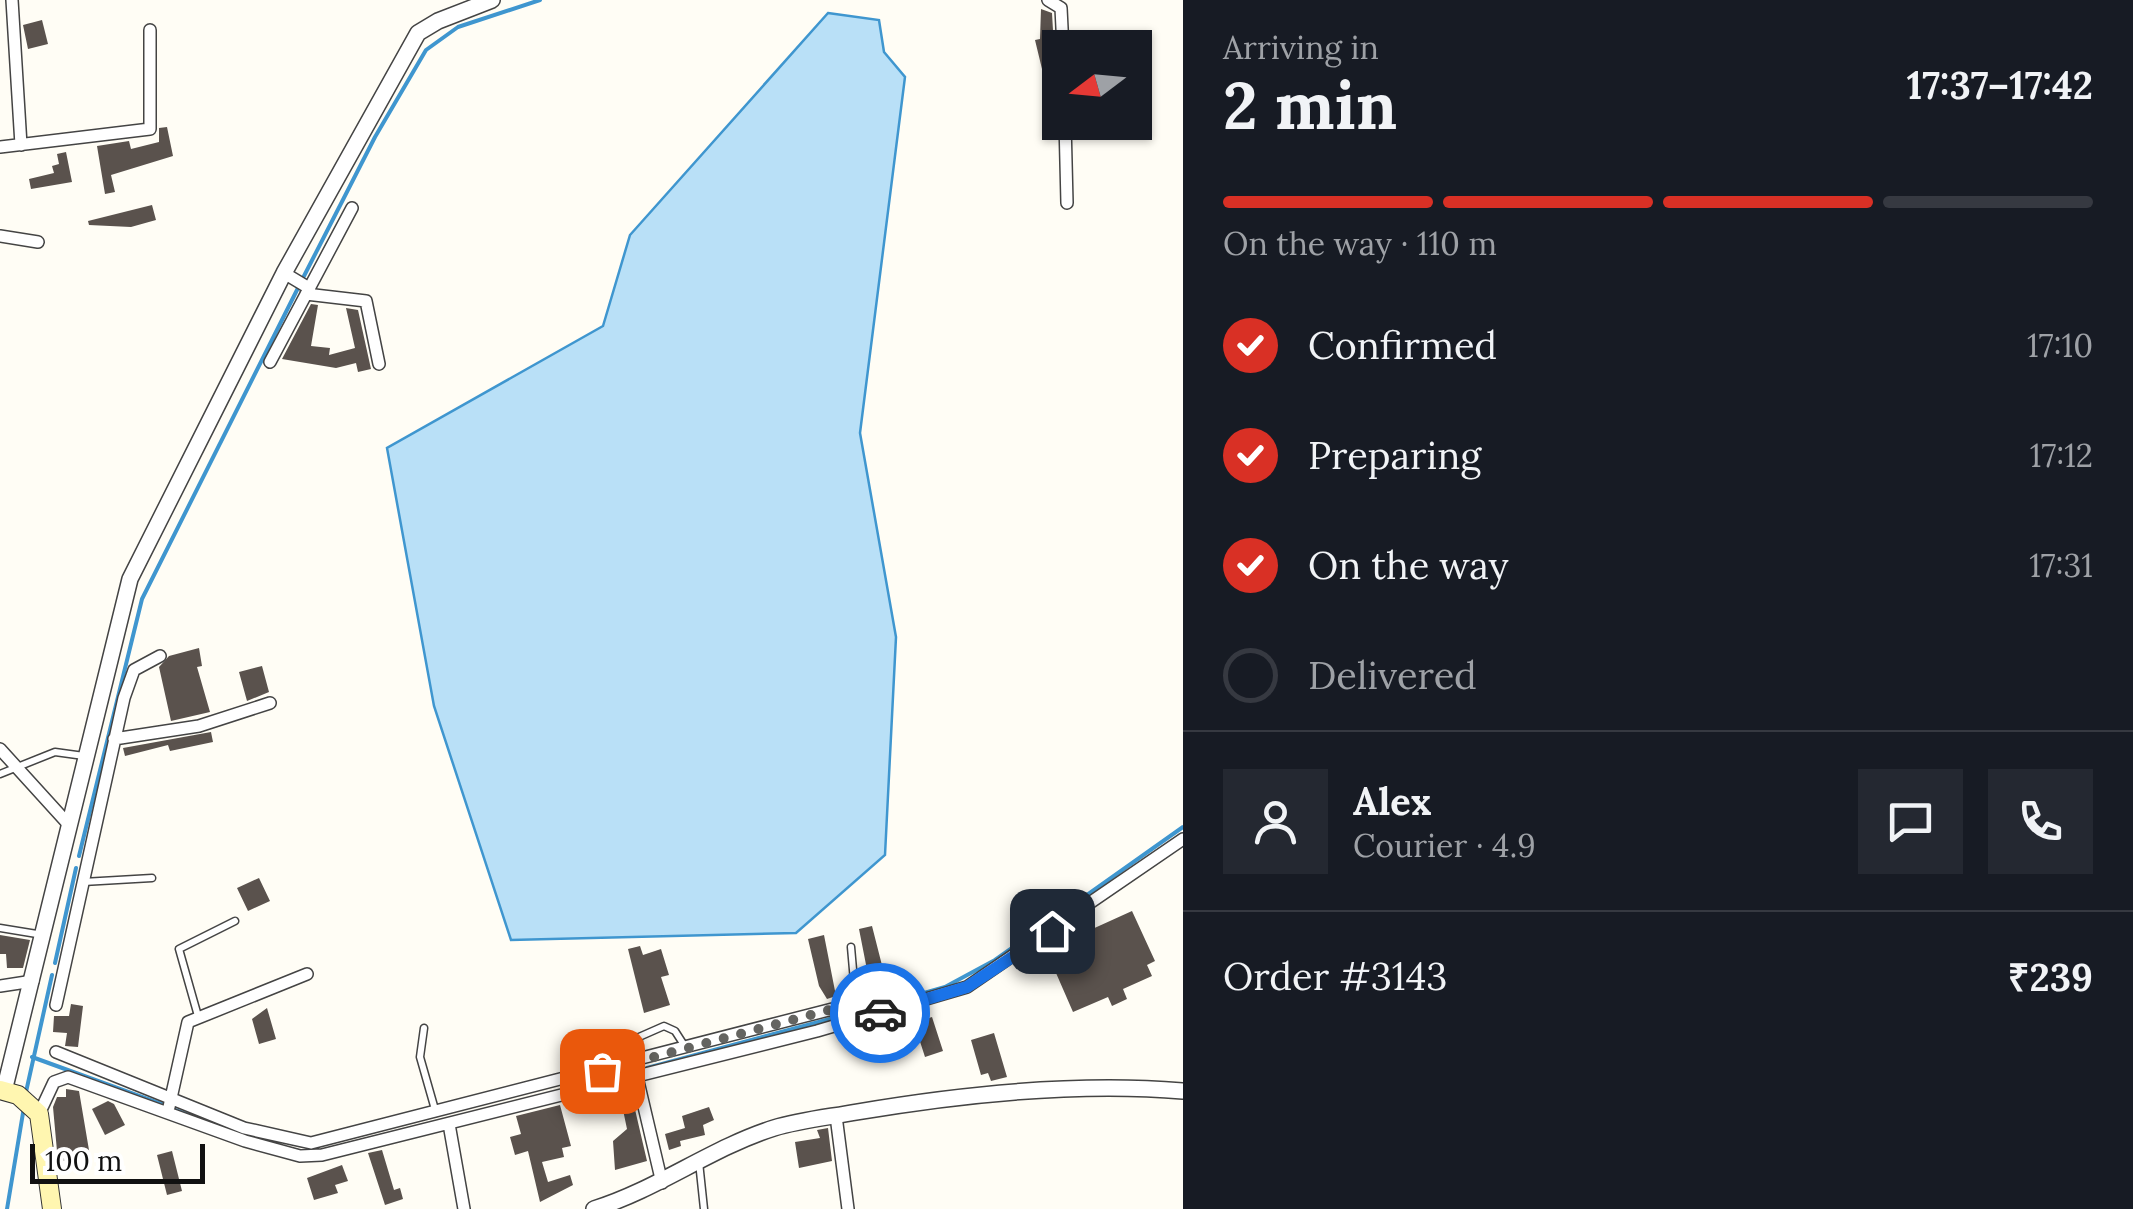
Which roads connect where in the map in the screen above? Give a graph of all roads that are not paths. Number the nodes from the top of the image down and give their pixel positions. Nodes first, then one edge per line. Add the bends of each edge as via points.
1 (12, 0) edge
2 (492, 0) edge
3 (1048, 0) edge
4 (150, 30) dead end
5 (1062, 30) edge
6 (1065, 140) edge
7 (21, 145) junction
8 (0, 147) edge
9 (1067, 203) dead end
10 (352, 208) dead end
11 (0, 236) edge
12 (38, 242) dead end
13 (284, 273) junction
14 (307, 291) junction
15 (270, 362) dead end
16 (379, 364) dead end
17 (160, 656) dead end
18 (270, 703) dead end
19 (114, 739) junction
20 (0, 749) edge
21 (86, 757) junction
22 (18, 769) junction
23 (0, 774) edge
24 (70, 826) junction
25 (1183, 839) edge
26 (62, 857) junction
27 (85, 864) junction
28 (152, 878) dead end
29 (82, 882) junction
30 (235, 921) dead end
31 (0, 928) edge
32 (44, 935) junction
33 (851, 947) dead end
34 (38, 964) junction
35 (63, 970) junction
36 (306, 974) dead end
37 (33, 981) junction
38 (0, 986) edge
39 (56, 1004) dead end
40 (856, 1005) junction
41 (198, 1016) junction
42 (860, 1018) junction
43 (424, 1028) dead end
44 (686, 1050) junction
45 (56, 1052) dead end
46 (638, 1062) junction
47 (639, 1076) junction
48 (1183, 1091) edge
49 (18, 1099) edge
50 (170, 1099) junction
51 (168, 1113) junction
52 (436, 1114) junction
53 (836, 1116) junction
54 (449, 1124) junction
55 (700, 1162) junction
56 (662, 1183) junction
57 (52, 1209) edge
58 (464, 1209) edge
59 (594, 1209) edge
60 (704, 1209) edge
61 (848, 1209) edge

1 - 7 street
2 - 13 street via 418,34
3 - 5 street via 1061,8
4 - 7 street via 150,129
6 - 9 street
7 - 8 street
10 - 14 street
11 - 12 street
13 - 14 street
13 - 21 street via 130,579
14 - 15 street
14 - 16 street via 366,301
17 - 19 street via 134,670
18 - 19 street via 199,726
19 - 27 street
20 - 22 street
21 - 22 lane via 55,752
21 - 24 street
22 - 23 lane
22 - 24 street
24 - 26 street
25 - 42 street via 967,987
26 - 27 street
26 - 32 street
27 - 29 street
28 - 29 lane
29 - 35 street
30 - 41 lane via 179,949
31 - 32 lane
32 - 34 street
33 - 40 lane
34 - 35 street
34 - 37 street
35 - 39 street
36 - 41 street
37 - 38 street
37 - 49 street
40 - 42 street
40 - 44 street
41 - 50 street via 183,1032
42 - 47 street
43 - 52 lane via 420,1057
44 - 46 street
44 - 46 lane via 664,1026 638,1037
45 - 50 street
46 - 47 street
46 - 52 street
47 - 54 street
47 - 56 street
48 - 53 street via 1049,1091
49 - 51 street via 62,1076
49 - 57 main road
50 - 51 street
50 - 52 street via 244,1128 311,1143
51 - 54 street via 300,1156
53 - 55 street via 778,1126
53 - 61 street
54 - 58 street
55 - 56 street
55 - 60 lane
56 - 59 street

